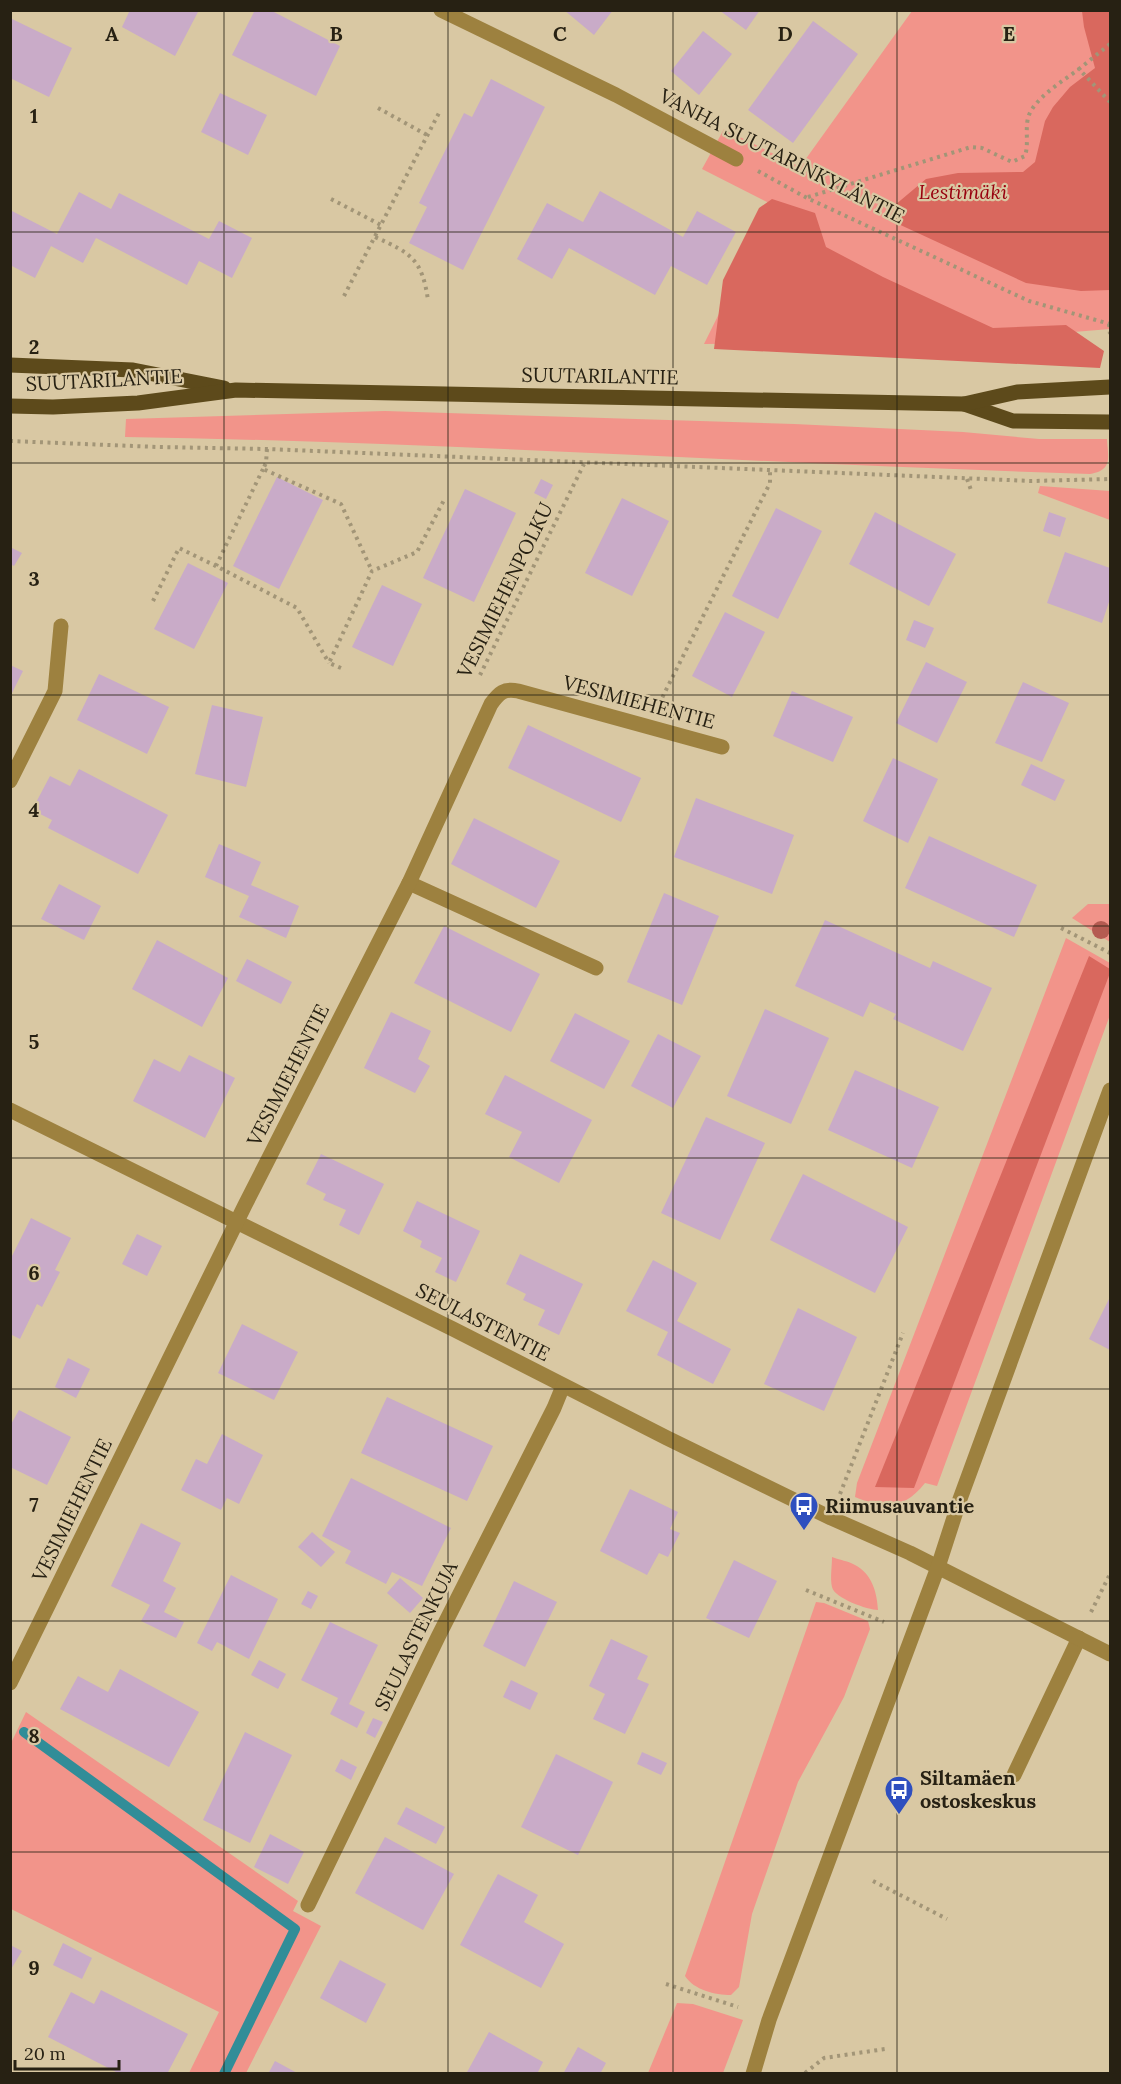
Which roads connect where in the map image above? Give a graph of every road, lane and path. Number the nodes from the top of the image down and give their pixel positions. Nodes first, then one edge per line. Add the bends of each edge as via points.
1 (441, 10) edge
2 (460, 14) edge
3 (1110, 44) edge
4 (1079, 69) junction
5 (1110, 102) edge
6 (378, 108) dead end
7 (440, 111) dead end
8 (427, 135) junction
9 (736, 159) joint
10 (807, 198) junction
11 (331, 199) dead end
12 (381, 225) junction
13 (375, 237) junction
14 (344, 296) dead end
15 (428, 300) dead end
16 (1110, 324) edge
17 (1110, 334) edge
18 (10, 365) edge
19 (1110, 387) edge
20 (236, 390) junction
21 (964, 404) junction
22 (10, 406) edge
23 (1110, 422) edge
24 (10, 441) edge
25 (267, 449) junction
26 (584, 463) junction
27 (263, 469) junction
28 (770, 470) junction
29 (967, 479) junction
30 (1110, 479) edge
31 (970, 490) dead end
32 (444, 500) dead end
33 (216, 566) junction
34 (372, 572) junction
35 (153, 601) dead end
36 (61, 626) dead end
37 (329, 663) junction
38 (340, 668) dead end
39 (477, 682) dead end
40 (648, 726) junction
41 (722, 747) dead end
42 (10, 781) edge
43 (409, 883) junction
44 (1061, 928) dead end
45 (1110, 953) edge
46 (596, 968) dead end
47 (1110, 1090) edge
48 (10, 1110) edge
49 (236, 1223) junction
50 (903, 1333) dead end
51 (563, 1386) junction
52 (831, 1518) junction
53 (938, 1567) junction
54 (1110, 1574) edge
55 (806, 1590) dead end
56 (1091, 1612) dead end
57 (884, 1622) dead end
58 (1078, 1638) junction
59 (1110, 1654) edge
60 (10, 1683) edge
61 (1014, 1775) dead end
62 (873, 1881) dead end
63 (308, 1905) dead end
64 (946, 1918) dead end
65 (666, 1984) dead end
66 (738, 2007) dead end
67 (885, 2049) dead end
68 (753, 2073) edge
69 (805, 2073) edge

1 - 2 street, VANHA SUUTARINKYLÄNTIE
2 - 9 street, VANHA SUUTARINKYLÄNTIE
3 - 4 path
4 - 5 path
4 - 10 path via 1034,104 1025,156 1012,162 971,147
6 - 8 path
7 - 8 path
8 - 12 path
9 - 10 path, VANHA SUUTARINKYLÄNTIE
10 - 16 path, VANHA SUUTARINKYLÄNTIE via 1029,301
11 - 12 path
12 - 13 path
13 - 14 path
13 - 15 path via 414,258 425,277
16 - 17 path
18 - 20 main road, SUUTARILANTIE via 133,370
19 - 21 main road, SUUTARILANTIE via 1017,392
20 - 21 main road, SUUTARILANTIE
20 - 22 main road, SUUTARILANTIE via 138,403
21 - 23 main road, SUUTARILANTIE via 1013,421
24 - 25 path
25 - 26 path
25 - 27 path
26 - 28 path
26 - 39 path, VESIMIEHENPOLKU
27 - 33 path
27 - 34 path via 341,504
28 - 29 path
28 - 40 path via 770,483
29 - 30 path
29 - 31 path
32 - 34 path via 417,552
33 - 35 path via 178,548
33 - 37 path via 297,608
34 - 37 path
36 - 42 street via 55,692
37 - 38 path
40 - 41 street, VESIMIEHENTIE
40 - 43 street, VESIMIEHENTIE via 510,689 499,692
43 - 46 street
43 - 49 street, VESIMIEHENTIE
44 - 45 path
47 - 53 street
48 - 49 street, SEULASTENTIE
49 - 51 street, SEULASTENTIE
49 - 60 street, VESIMIEHENTIE
50 - 52 path
51 - 52 street, SEULASTENTIE
51 - 63 street, SEULASTENKUJA
52 - 53 street, SEULASTENTIE
53 - 58 street, SEULASTENTIE
53 - 68 street via 769,2020
54 - 56 path
55 - 57 path
58 - 59 street, SEULASTENTIE
58 - 61 street
62 - 64 path
65 - 66 path
67 - 69 path via 824,2058

